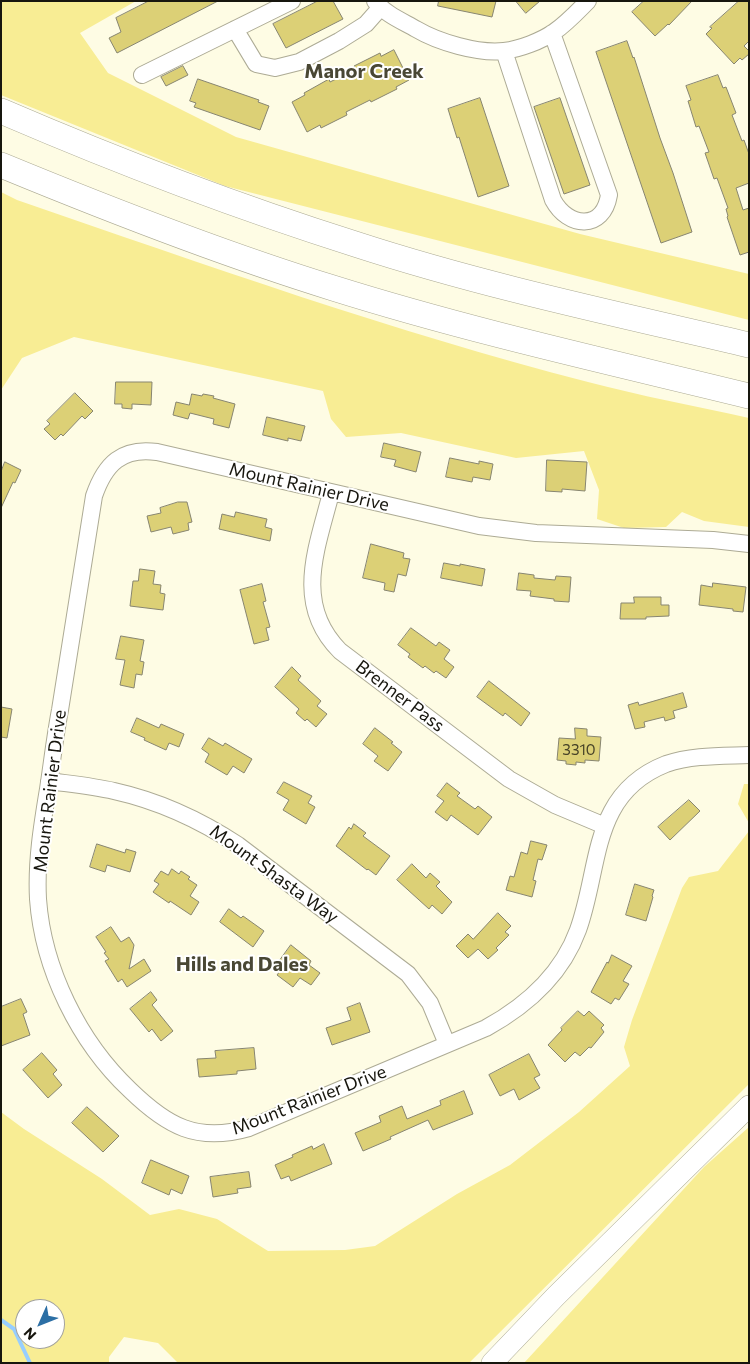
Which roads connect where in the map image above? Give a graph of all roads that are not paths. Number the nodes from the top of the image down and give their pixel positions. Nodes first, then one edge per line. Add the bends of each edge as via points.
1 (292, 1) edge
2 (588, 1) edge
3 (378, 4) edge
4 (236, 29) junction
5 (552, 33) junction
6 (504, 51) junction
7 (142, 75) dead end
8 (1, 111) edge
9 (1, 165) edge
10 (749, 345) edge
11 (749, 396) edge
12 (331, 493) junction
13 (749, 544) edge
14 (749, 755) edge
15 (49, 781) junction
16 (605, 826) junction
17 (447, 1044) junction
18 (749, 1106) edge
19 (492, 1363) edge

1 - 4 street
2 - 5 street
3 - 4 street via 366,24 339,41 299,62 275,68 256,64
3 - 6 street via 388,14 443,42
4 - 7 street
5 - 6 street
5 - 6 street via 609,195 603,213 595,219 582,222 572,219 558,209 553,200
8 - 10 highway via 191,188 357,245 474,279
9 - 11 highway via 192,241 333,288 486,332
12 - 13 street, Mount Rainier Drive via 480,526 536,534
12 - 15 street, Mount Rainier Drive via 149,451 133,452 108,467 94,496
12 - 16 street, Brenner Pass via 314,563 312,586 317,618 333,644 508,778 555,805
14 - 16 street, Mount Rainier Drive via 686,759 645,774 614,807
15 - 17 street, Mount Shasta Way via 115,791 154,802 205,824 238,845 408,974 430,1003
15 - 17 street, Mount Rainier Drive via 40,839 38,900 50,960 75,1019 99,1056 146,1106 181,1127 204,1134 231,1133
16 - 17 street, Mount Rainier Drive via 578,930 567,954 527,1002 486,1028
18 - 19 main road

